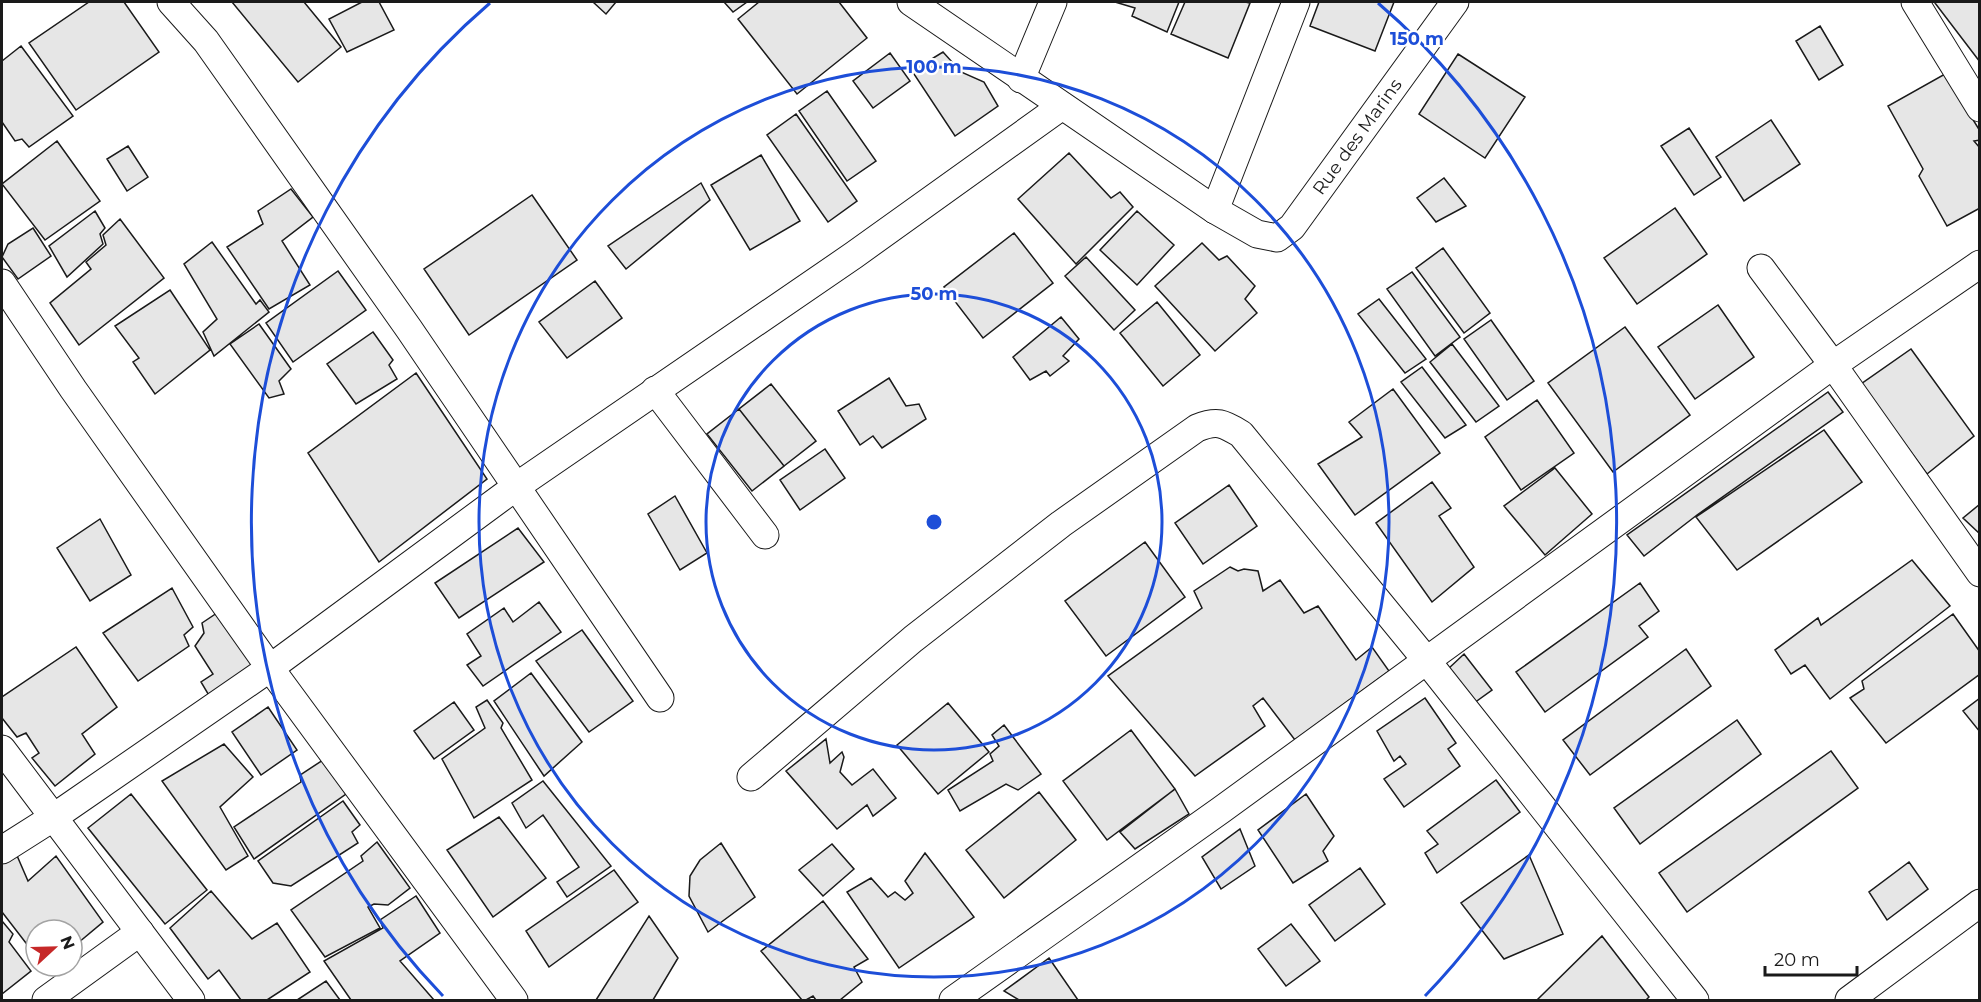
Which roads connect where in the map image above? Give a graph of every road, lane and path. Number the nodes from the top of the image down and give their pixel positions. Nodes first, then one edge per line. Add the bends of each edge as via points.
1 (171, 2) edge
2 (910, 2) edge
3 (1053, 2) edge
4 (1296, 2) edge
5 (1455, 2) edge
6 (1915, 2) edge
7 (1021, 79) junction
8 (1062, 106) junction
9 (1980, 108) edge
10 (1215, 210) junction
11 (1980, 264) edge
12 (1761, 268) dead end
13 (2, 283) edge
14 (1833, 365) junction
15 (655, 390) junction
16 (517, 486) junction
17 (765, 535) dead end
18 (1980, 573) edge
19 (1427, 661) junction
20 (270, 668) junction
21 (660, 698) dead end
22 (2, 749) edge
23 (751, 777) dead end
24 (54, 816) junction
25 (2, 850) edge
26 (1980, 903) edge
27 (140, 932) junction
28 (46, 1000) edge
29 (191, 1000) edge
30 (514, 1000) edge
31 (953, 1000) edge
32 (1695, 1000) edge
33 (1849, 1000) edge

1 - 16 street via 213,50
2 - 7 street
3 - 7 street
4 - 10 street
5 - 10 street, Rue des Marins via 1292,226 1276,238 1257,234
6 - 9 street
7 - 8 street
8 - 10 street
8 - 15 street via 854,255
11 - 14 street
12 - 14 street
13 - 20 street
14 - 18 street
14 - 19 street
15 - 16 street
15 - 17 street
16 - 20 street
16 - 21 street
19 - 23 street via 1241,434 1226,424 1211,423 1197,428 1061,524 913,639
19 - 31 street
19 - 32 street
20 - 24 street
20 - 30 street
22 - 24 street
24 - 25 street
24 - 27 street
26 - 33 street
27 - 28 street
27 - 29 street

